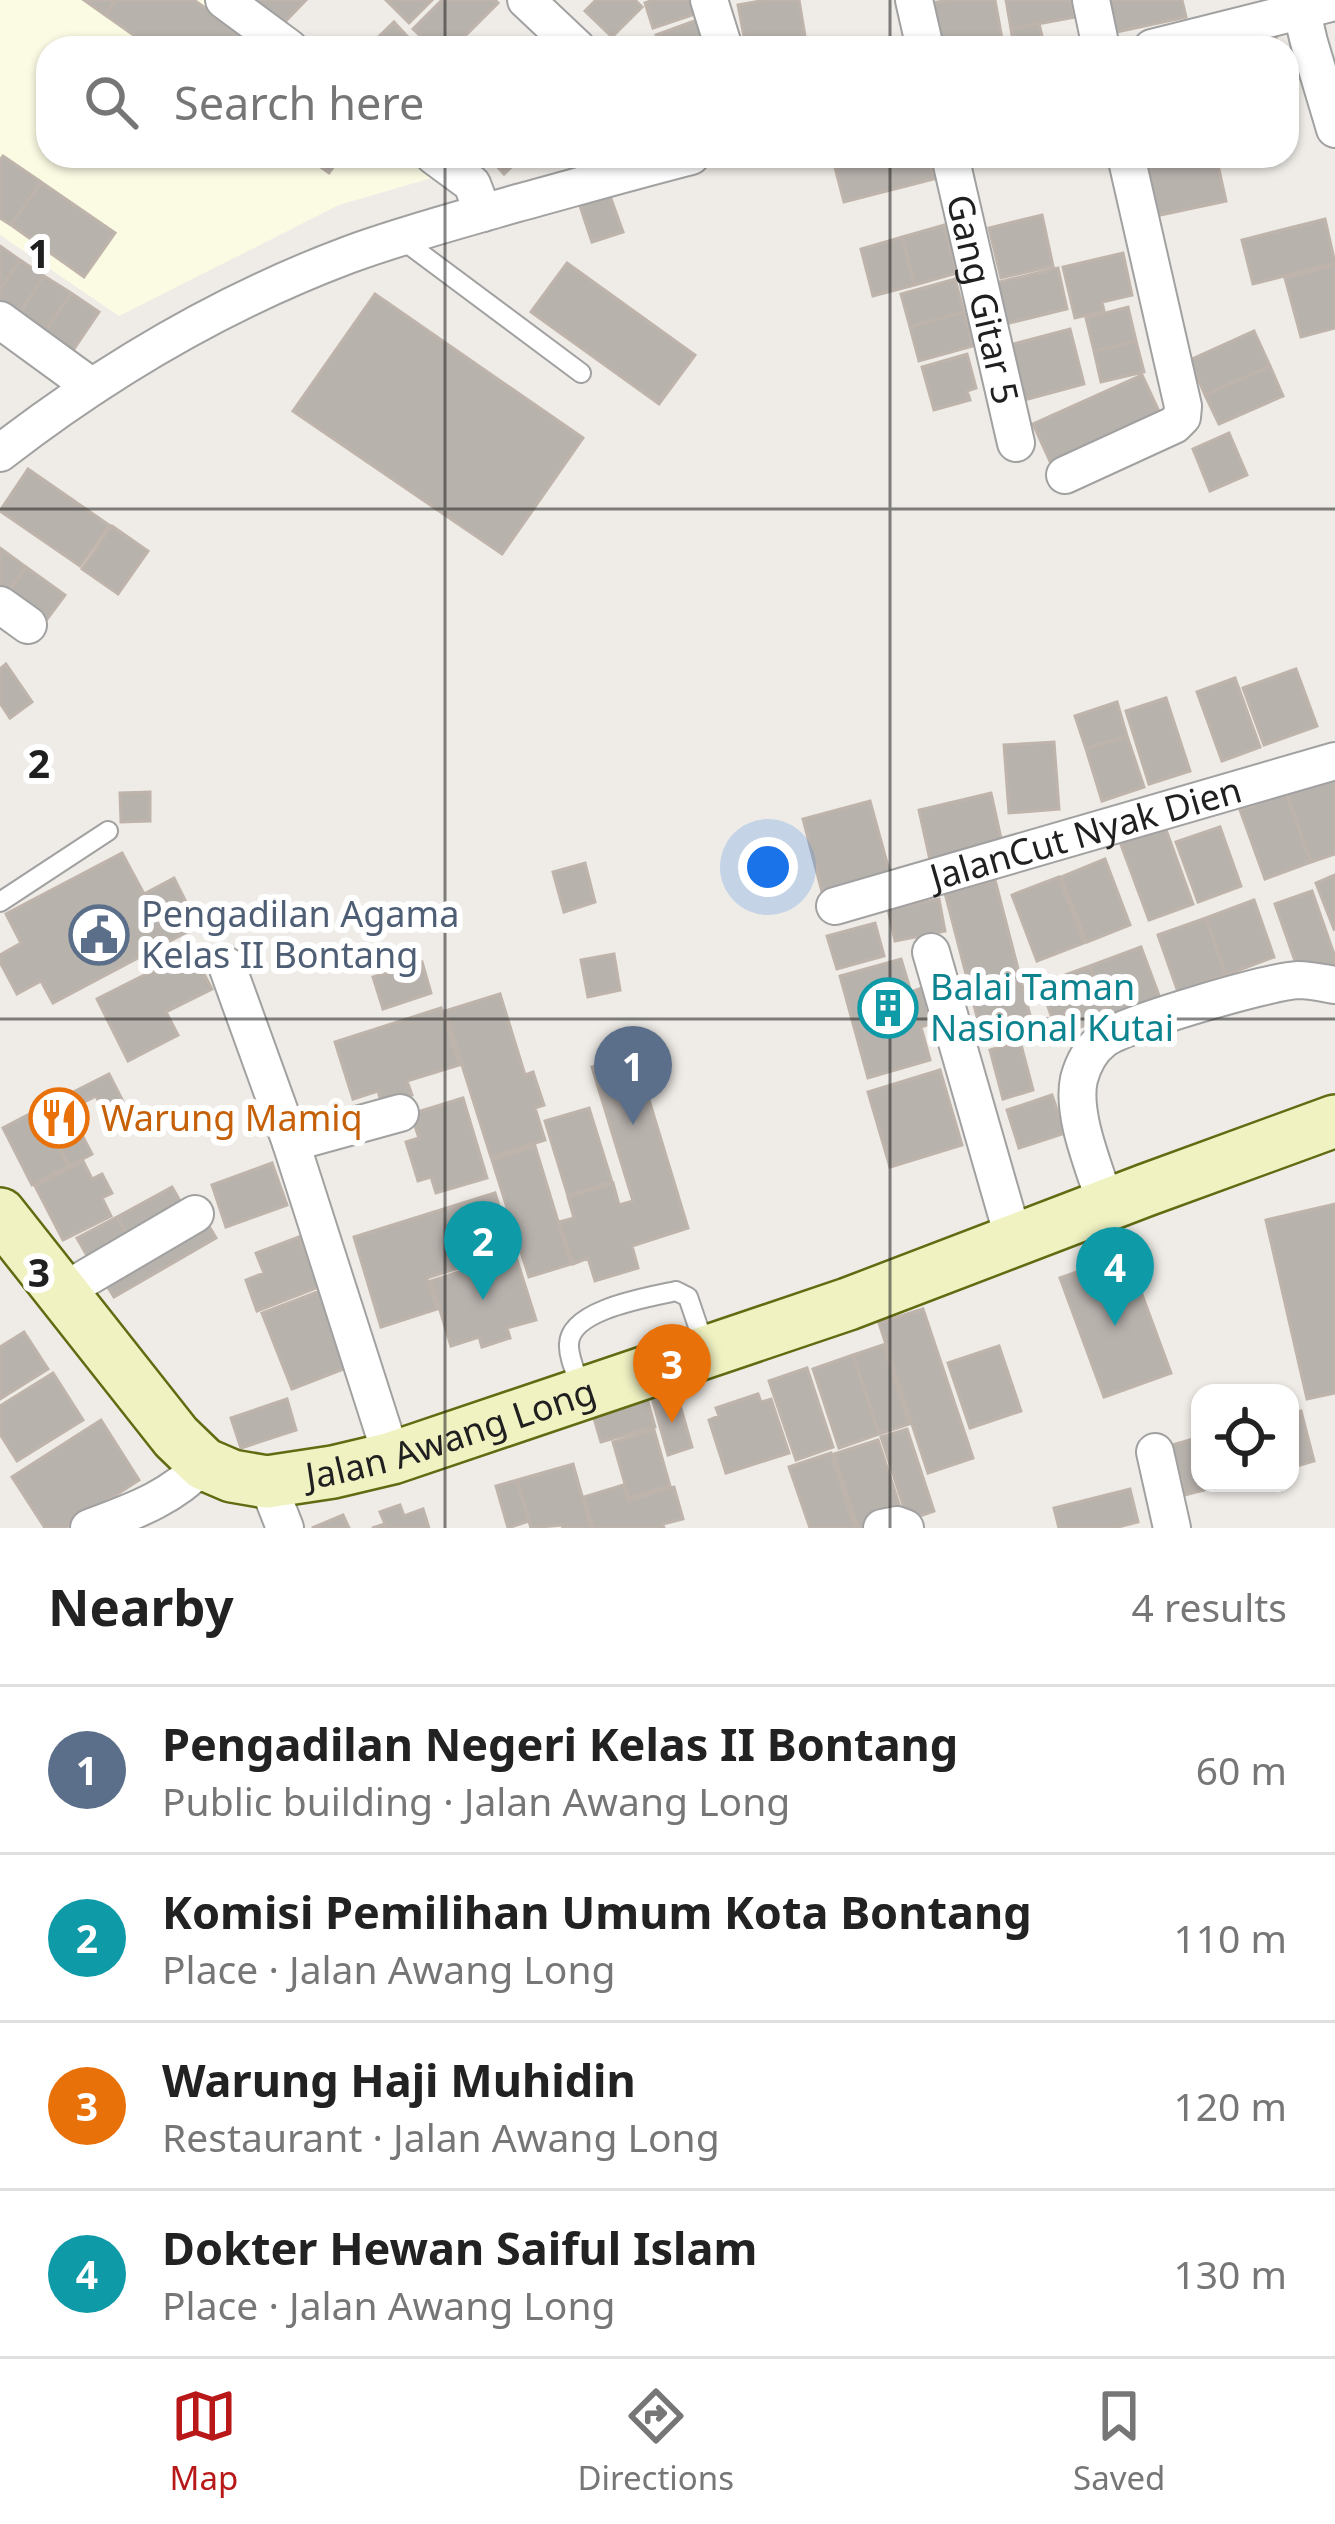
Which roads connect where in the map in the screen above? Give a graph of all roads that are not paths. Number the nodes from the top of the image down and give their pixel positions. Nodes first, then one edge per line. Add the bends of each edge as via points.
1 (224, 0) edge
2 (526, 0) edge
3 (709, 0) edge
4 (914, 0) edge
5 (1312, 4) edge
6 (273, 36) edge
7 (564, 36) edge
8 (720, 36) edge
9 (922, 36) edge
10 (1196, 36) edge
11 (1335, 129) edge
12 (447, 168) edge
13 (624, 168) edge
14 (953, 168) edge
15 (1129, 168) edge
16 (478, 198) junction
17 (400, 238) junction
18 (0, 320) edge
19 (580, 373) dead end
20 (78, 376) junction
21 (1016, 443) dead end
22 (0, 453) edge
23 (1065, 476) dead end
24 (1335, 760) edge
25 (108, 830) dead end
26 (0, 902) edge
27 (835, 906) dead end
28 (931, 952) dead end
29 (227, 966) dead end
30 (1335, 985) edge
31 (400, 1113) dead end
32 (1335, 1121) edge
33 (291, 1143) junction
34 (1106, 1205) junction
35 (0, 1214) edge
36 (195, 1214) dead end
37 (1014, 1240) junction
38 (62, 1292) junction
39 (706, 1352) junction
40 (583, 1394) junction
41 (1155, 1453) dead end
42 (392, 1458) junction
43 (204, 1464) junction
44 (276, 1505) edge
45 (89, 1528) edge
46 (882, 1528) edge
47 (905, 1528) edge
48 (1172, 1528) edge

1 - 6 street
2 - 7 street
3 - 8 street
4 - 9 street
5 - 10 street
5 - 11 street
12 - 16 street
13 - 16 street
14 - 21 street, Gang Gitar 5
15 - 23 street via 1182,417
16 - 17 street
17 - 19 lane
17 - 20 street via 254,294
18 - 20 street
20 - 22 street
24 - 27 street, JalanCut Nyak Dien
25 - 26 lane
28 - 37 street
29 - 33 street
30 - 34 street via 1271,984 1105,1037 1089,1054 1076,1103
31 - 33 street
32 - 34 street, Jalan Awang Long
33 - 42 street
34 - 37 street, Jalan Awang Long
35 - 38 street
36 - 38 street
37 - 39 street, Jalan Awang Long
38 - 43 street
39 - 40 street, Jalan Awang Long
39 - 40 lane via 688,1297 676,1291 596,1313 574,1328 568,1345
40 - 42 street, Jalan Awang Long
41 - 48 street
42 - 44 street, Jalan Awang Long via 333,1472
43 - 44 street, Jalan Awang Long
43 - 45 street via 152,1504
46 - 47 street

